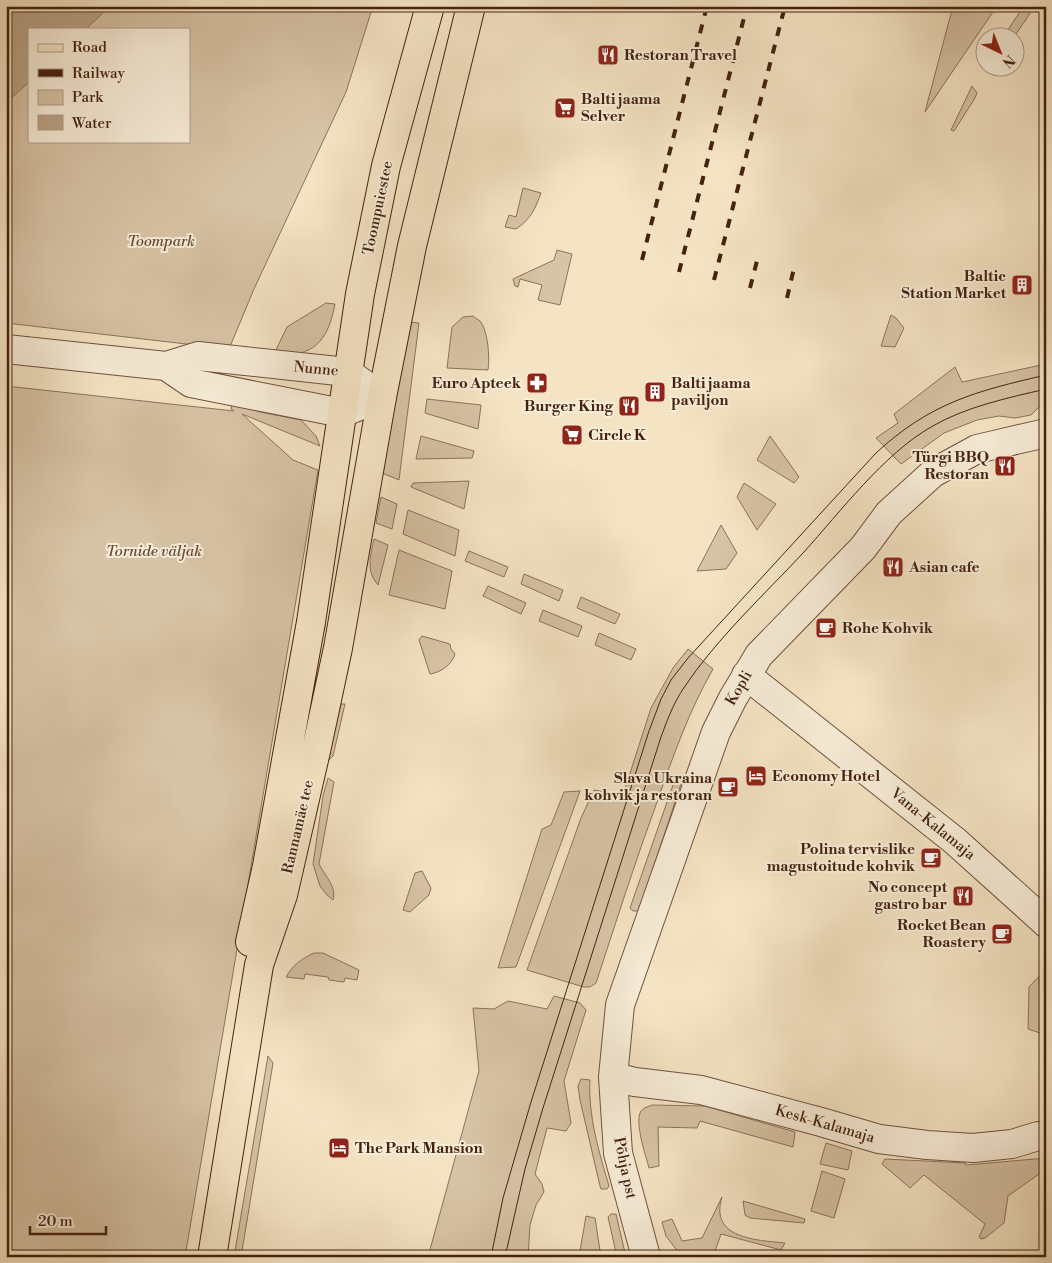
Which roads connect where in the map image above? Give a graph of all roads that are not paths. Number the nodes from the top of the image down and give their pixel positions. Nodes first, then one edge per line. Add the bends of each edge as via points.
1 (430, 6) edge
2 (471, 6) edge
3 (6, 349) edge
4 (166, 366) junction
5 (348, 372) junction
6 (382, 397) junction
7 (342, 413) junction
8 (1046, 433) edge
9 (746, 675) junction
10 (1046, 923) edge
11 (613, 1077) junction
12 (1038, 1136) dead end
13 (196, 1257) edge
14 (212, 1257) edge
15 (646, 1257) edge

1 - 5 main road, Toompuiestee via 386,166
2 - 6 main road via 412,246
3 - 4 street, Nunne
4 - 5 street, Nunne via 198,356
4 - 7 street, Nunne via 191,383
5 - 6 street, Nunne
5 - 7 main road, Toompuiestee
6 - 7 street
6 - 14 main road, Rannamäe tee via 338,648 282,896 259,964
7 - 13 main road, Rannamäe tee via 311,622 267,866 243,978
8 - 9 street, Kopli via 977,449 933,473 889,513 863,548 759,655
9 - 10 street, Vana-Kalamaja via 955,840
9 - 11 street, Kopli via 716,732 620,1005
11 - 12 street, Kesk-Kalamaja via 700,1090 879,1139 927,1146 973,1148 1012,1144
11 - 15 street, Põhja pst via 618,1153

